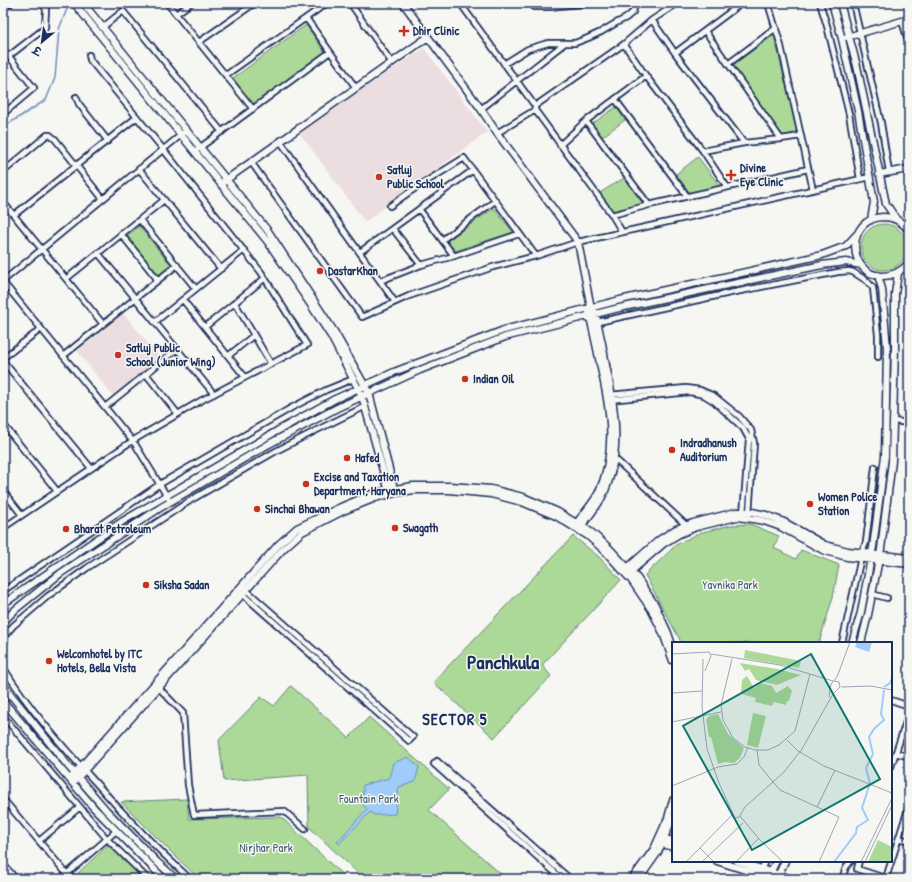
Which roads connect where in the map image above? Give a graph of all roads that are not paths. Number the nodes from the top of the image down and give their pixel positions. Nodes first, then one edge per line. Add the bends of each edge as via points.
1 (11, 3) edge
2 (41, 3) edge
3 (50, 3) edge
4 (74, 3) edge
5 (167, 3) edge
6 (191, 3) edge
7 (255, 3) edge
8 (327, 3) edge
9 (350, 3) edge
10 (403, 3) edge
11 (460, 3) edge
12 (580, 3) edge
13 (588, 3) edge
14 (630, 3) edge
15 (678, 3) edge
16 (742, 3) edge
17 (768, 3) edge
18 (820, 3) edge
19 (832, 3) edge
20 (840, 3) edge
21 (853, 3) edge
22 (84, 4) edge
23 (534, 7) dead end
24 (3, 9) edge
25 (46, 9) junction
26 (176, 14) junction
27 (306, 18) junction
28 (909, 19) edge
29 (652, 20) junction
30 (902, 21) junction
31 (103, 27) junction
32 (776, 28) junction
33 (704, 31) junction
34 (859, 33) junction
35 (849, 36) junction
36 (428, 37) junction
37 (842, 38) junction
38 (200, 42) junction
39 (565, 43) junction
40 (624, 44) junction
41 (909, 44) edge
42 (3, 49) edge
43 (330, 52) junction
44 (675, 53) junction
45 (89, 55) dead end
46 (9, 56) junction
47 (392, 63) junction
48 (504, 64) junction
49 (728, 64) junction
50 (226, 75) junction
51 (646, 76) junction
52 (517, 81) junction
53 (356, 88) junction
54 (76, 97) dead end
55 (615, 99) junction
56 (535, 108) junction
57 (253, 109) junction
58 (481, 109) junction
59 (3, 113) edge
60 (137, 117) junction
61 (586, 121) junction
62 (184, 132) junction
63 (222, 132) junction
64 (497, 133) junction
65 (801, 136) junction
66 (781, 139) junction
67 (108, 141) junction
68 (280, 141) junction
69 (744, 143) junction
70 (560, 145) junction
71 (164, 149) junction
72 (198, 149) junction
73 (703, 151) junction
74 (251, 162) junction
75 (76, 166) junction
76 (139, 169) junction
77 (808, 169) junction
78 (909, 169) edge
79 (473, 170) junction
80 (3, 172) edge
81 (889, 172) junction
82 (879, 174) junction
83 (870, 177) junction
84 (860, 179) junction
85 (224, 181) junction
86 (727, 187) junction
87 (812, 190) junction
88 (687, 196) junction
89 (103, 199) junction
90 (164, 200) junction
91 (495, 201) junction
92 (3, 202) edge
93 (649, 204) junction
94 (390, 206) dead end
95 (419, 209) junction
96 (14, 215) junction
97 (612, 215) junction
98 (140, 220) junction
99 (871, 220) junction
100 (897, 220) junction
101 (393, 228) junction
102 (909, 231) edge
103 (622, 232) junction
104 (858, 233) junction
105 (121, 234) junction
106 (519, 234) junction
107 (442, 240) junction
108 (578, 242) junction
109 (42, 249) junction
110 (244, 250) junction
111 (360, 252) junction
112 (98, 253) junction
113 (454, 256) junction
114 (536, 256) junction
115 (909, 263) edge
116 (177, 265) junction
117 (421, 265) junction
118 (861, 265) junction
119 (221, 269) junction
120 (898, 273) junction
121 (878, 275) junction
122 (265, 278) junction
123 (66, 279) junction
124 (158, 280) junction
125 (3, 281) edge
126 (380, 281) junction
127 (196, 289) junction
128 (135, 298) junction
129 (183, 300) junction
130 (395, 302) junction
131 (235, 303) junction
132 (591, 308) junction
133 (593, 315) junction
134 (155, 322) junction
135 (598, 322) junction
136 (103, 324) junction
137 (205, 327) junction
138 (41, 329) junction
139 (254, 335) junction
140 (177, 349) junction
141 (63, 356) junction
142 (228, 356) junction
143 (878, 357) dead end
144 (3, 358) edge
145 (3, 361) edge
146 (271, 364) junction
147 (146, 374) junction
148 (245, 378) junction
149 (353, 379) junction
150 (362, 387) junction
151 (369, 393) junction
152 (214, 394) junction
153 (362, 396) junction
154 (610, 397) junction
155 (368, 405) junction
156 (105, 408) junction
157 (178, 414) junction
158 (893, 421) junction
159 (909, 423) edge
160 (3, 424) edge
161 (132, 441) junction
162 (610, 452) junction
163 (614, 458) junction
164 (876, 467) dead end
165 (91, 468) junction
166 (160, 484) junction
167 (57, 491) junction
168 (3, 492) edge
169 (392, 492) junction
170 (166, 495) junction
171 (170, 501) junction
172 (22, 515) junction
173 (746, 515) junction
174 (577, 527) junction
175 (688, 527) junction
176 (3, 528) edge
177 (861, 555) junction
178 (54, 557) junction
179 (871, 557) junction
180 (879, 558) junction
181 (909, 558) edge
182 (909, 564) edge
183 (60, 565) junction
184 (628, 571) junction
185 (242, 590) junction
186 (3, 591) edge
187 (872, 594) junction
188 (887, 598) dead end
189 (28, 600) junction
190 (3, 604) edge
191 (34, 607) junction
192 (3, 622) edge
193 (842, 642) edge
194 (852, 642) edge
195 (861, 642) edge
196 (672, 645) edge
197 (3, 650) edge
198 (672, 658) edge
199 (3, 667) edge
200 (3, 685) edge
201 (156, 686) junction
202 (892, 700) edge
203 (3, 701) edge
204 (909, 706) edge
205 (909, 713) edge
206 (3, 716) edge
207 (42, 720) junction
208 (34, 725) junction
209 (896, 753) junction
210 (909, 757) edge
211 (892, 764) edge
212 (440, 767) dead end
213 (83, 769) junction
214 (76, 776) junction
215 (451, 776) junction
216 (71, 781) junction
217 (3, 799) edge
218 (672, 804) edge
219 (909, 806) edge
220 (80, 807) junction
221 (672, 819) edge
222 (305, 829) dead end
223 (116, 831) junction
224 (899, 838) junction
225 (107, 839) junction
226 (661, 840) junction
227 (39, 841) junction
228 (672, 841) edge
229 (909, 841) edge
230 (672, 846) edge
231 (892, 861) edge
232 (720, 862) edge
233 (739, 862) edge
234 (765, 862) edge
235 (776, 862) edge
236 (785, 862) edge
237 (850, 862) edge
238 (860, 862) edge
239 (892, 862) edge
240 (4, 867) edge
241 (67, 874) junction
242 (759, 874) edge
243 (770, 877) edge
244 (778, 877) edge
245 (887, 878) edge
246 (16, 879) edge
247 (61, 879) edge
248 (74, 879) edge
249 (148, 879) edge
250 (164, 879) edge
251 (176, 879) edge
252 (190, 879) edge
253 (562, 879) edge
254 (570, 879) edge
255 (632, 879) edge
256 (639, 879) edge
257 (792, 879) edge
258 (842, 879) edge

1 - 24 street
2 - 25 street
3 - 25 street
4 - 62 street
5 - 26 street
6 - 26 street
7 - 38 street
8 - 27 street
9 - 47 street
10 - 36 street
11 - 48 street
12 - 13 street
12 - 23 street
14 - 39 street via 634,8 633,12 626,18 588,38 575,43
15 - 29 street
16 - 33 street
17 - 32 street
18 - 84 street via 849,114
19 - 37 street
20 - 35 street
21 - 34 street
22 - 31 street
25 - 46 street via 45,28
26 - 38 street
27 - 43 street
27 - 50 street
28 - 30 street
29 - 40 street
29 - 44 street
30 - 34 street
30 - 41 street
31 - 62 street
31 - 63 street via 123,11
32 - 49 street
32 - 65 street
33 - 44 street
33 - 49 street
34 - 35 street
34 - 81 street via 881,123
35 - 37 street
35 - 82 street
36 - 47 street
36 - 58 street
37 - 83 street
38 - 50 street
39 - 48 street via 548,43 528,49
39 - 52 street
40 - 51 street
40 - 56 street
42 - 46 street
43 - 53 street
43 - 57 street
44 - 69 street
45 - 60 street via 90,60
46 - 59 street via 34,88
47 - 53 street
48 - 52 street
49 - 66 street
50 - 57 street
51 - 55 street
51 - 73 street
52 - 56 street
52 - 58 street
53 - 68 street
54 - 67 street
55 - 61 street
55 - 88 street
56 - 64 street
56 - 70 street
57 - 63 street
58 - 64 street
60 - 67 street
60 - 71 street
61 - 70 street
61 - 93 street
62 - 71 street
62 - 72 street
63 - 72 street
64 - 108 street
65 - 66 street
65 - 77 street
66 - 69 street
67 - 75 street
68 - 74 street
68 - 111 street
69 - 73 street
70 - 97 street
71 - 76 street
71 - 110 street
72 - 85 street
73 - 86 street
74 - 85 street
74 - 130 street via 362,317
75 - 80 street via 55,139 47,135
75 - 89 street
75 - 96 street
76 - 89 street
76 - 90 street
77 - 86 street
77 - 87 street
78 - 81 street
79 - 91 street
79 - 94 street via 464,158
79 - 95 street
81 - 82 street
82 - 100 street via 886,204
83 - 84 street
83 - 99 street via 874,202
84 - 87 street
85 - 149 street via 290,273 331,336
85 - 150 street via 268,231 335,333
86 - 88 street
87 - 103 street
88 - 93 street
89 - 109 street
90 - 98 street
90 - 119 street
91 - 106 street
91 - 107 street
92 - 96 street
93 - 97 street
95 - 101 street
95 - 107 street
96 - 109 street
97 - 103 street
98 - 105 street
98 - 116 street
99 - 100 street via 880,217
99 - 104 street
100 - 102 street
101 - 111 street
101 - 117 street
103 - 108 street
104 - 118 street via 855,243 856,255
104 - 132 street via 846,246 822,255
105 - 112 street
105 - 124 street
106 - 113 street
106 - 114 street
107 - 113 street
108 - 114 street
108 - 132 street
109 - 123 street
109 - 125 street
110 - 119 street
110 - 122 street
111 - 126 street
112 - 123 street
112 - 128 street
113 - 117 street
114 - 130 street via 494,267
115 - 120 street
116 - 124 street
116 - 127 street
117 - 126 street
118 - 121 street via 867,271
118 - 133 street via 846,262 822,265
119 - 127 street
120 - 121 street
120 - 158 street via 895,294
121 - 179 street via 882,289 887,348 885,456
122 - 131 street
122 - 146 street via 307,345
123 - 136 street
124 - 128 street
125 - 138 street
126 - 130 street
127 - 129 street
128 - 134 street
128 - 136 street
129 - 134 street
129 - 137 street
131 - 137 street
131 - 139 street
132 - 133 street
132 - 150 street via 504,330
133 - 135 street
133 - 151 street via 505,337
133 - 154 street
134 - 140 street
135 - 143 street via 769,285 849,271 867,280 873,288
135 - 154 street
136 - 141 street
137 - 142 street
138 - 141 street
138 - 144 street
139 - 142 street
139 - 146 street
140 - 147 street
140 - 152 street
141 - 156 street
142 - 148 street
145 - 165 street
146 - 148 street
147 - 156 street
147 - 157 street
148 - 152 street
149 - 150 street
149 - 166 street via 292,408
150 - 151 street
150 - 153 street
150 - 170 street via 335,399
151 - 153 street
151 - 155 street
152 - 157 street
153 - 155 street
153 - 171 street via 269,444
154 - 162 street
154 - 163 street via 615,417
154 - 173 street via 686,388 700,390 714,396 739,416 751,430 754,442
155 - 169 street
155 - 191 street via 282,448 191,500
156 - 161 street
157 - 161 street
158 - 159 street
158 - 180 street via 892,461
160 - 167 street
161 - 165 street
161 - 166 street
162 - 163 street
162 - 174 street via 597,495
163 - 174 street via 602,498
163 - 175 street
164 - 177 street via 866,542
165 - 167 street
166 - 170 street
166 - 178 street
167 - 172 street
168 - 172 street
169 - 174 street via 450,490 491,494 522,502
169 - 185 street via 297,528 279,544
170 - 171 street
170 - 183 street
171 - 189 street via 61,573
172 - 176 street
173 - 175 street
173 - 177 street via 781,528 823,550 847,557
174 - 184 street via 591,532 609,548
175 - 184 street
177 - 179 street
177 - 193 street
178 - 183 street
178 - 186 street
179 - 180 street
179 - 194 street via 861,612
180 - 181 street
180 - 182 street
180 - 187 street
183 - 190 street
184 - 196 street via 638,578 655,605
184 - 198 street via 651,609
185 - 185 street via 413,737 409,742
185 - 201 street
187 - 188 street
187 - 195 street
189 - 191 street
189 - 192 street
191 - 197 street via 6,634
199 - 207 street
200 - 208 street
201 - 213 street
201 - 222 street via 183,713 188,785 194,815 284,811
202 - 204 street
203 - 216 street
205 - 209 street
206 - 220 street
207 - 208 street
207 - 213 street
208 - 214 street
209 - 210 street
209 - 211 street
212 - 215 street
213 - 214 street
213 - 252 street via 134,826
214 - 216 street
214 - 251 street via 121,826
215 - 253 street
215 - 254 street
216 - 223 street
217 - 227 street
218 - 226 street
219 - 224 street
220 - 225 street
220 - 227 street
221 - 226 street
223 - 225 street
223 - 250 street
224 - 229 street
224 - 231 street
225 - 241 street
225 - 249 street
226 - 228 street
226 - 230 street
226 - 255 street
226 - 256 street via 658,852
227 - 241 street
232 - 242 street
233 - 242 street
234 - 242 street
235 - 243 street
236 - 244 street
237 - 258 street
238 - 245 street via 857,869
239 - 245 street
240 - 246 street
241 - 247 street
241 - 248 street
242 - 243 street
243 - 244 street
244 - 257 street

